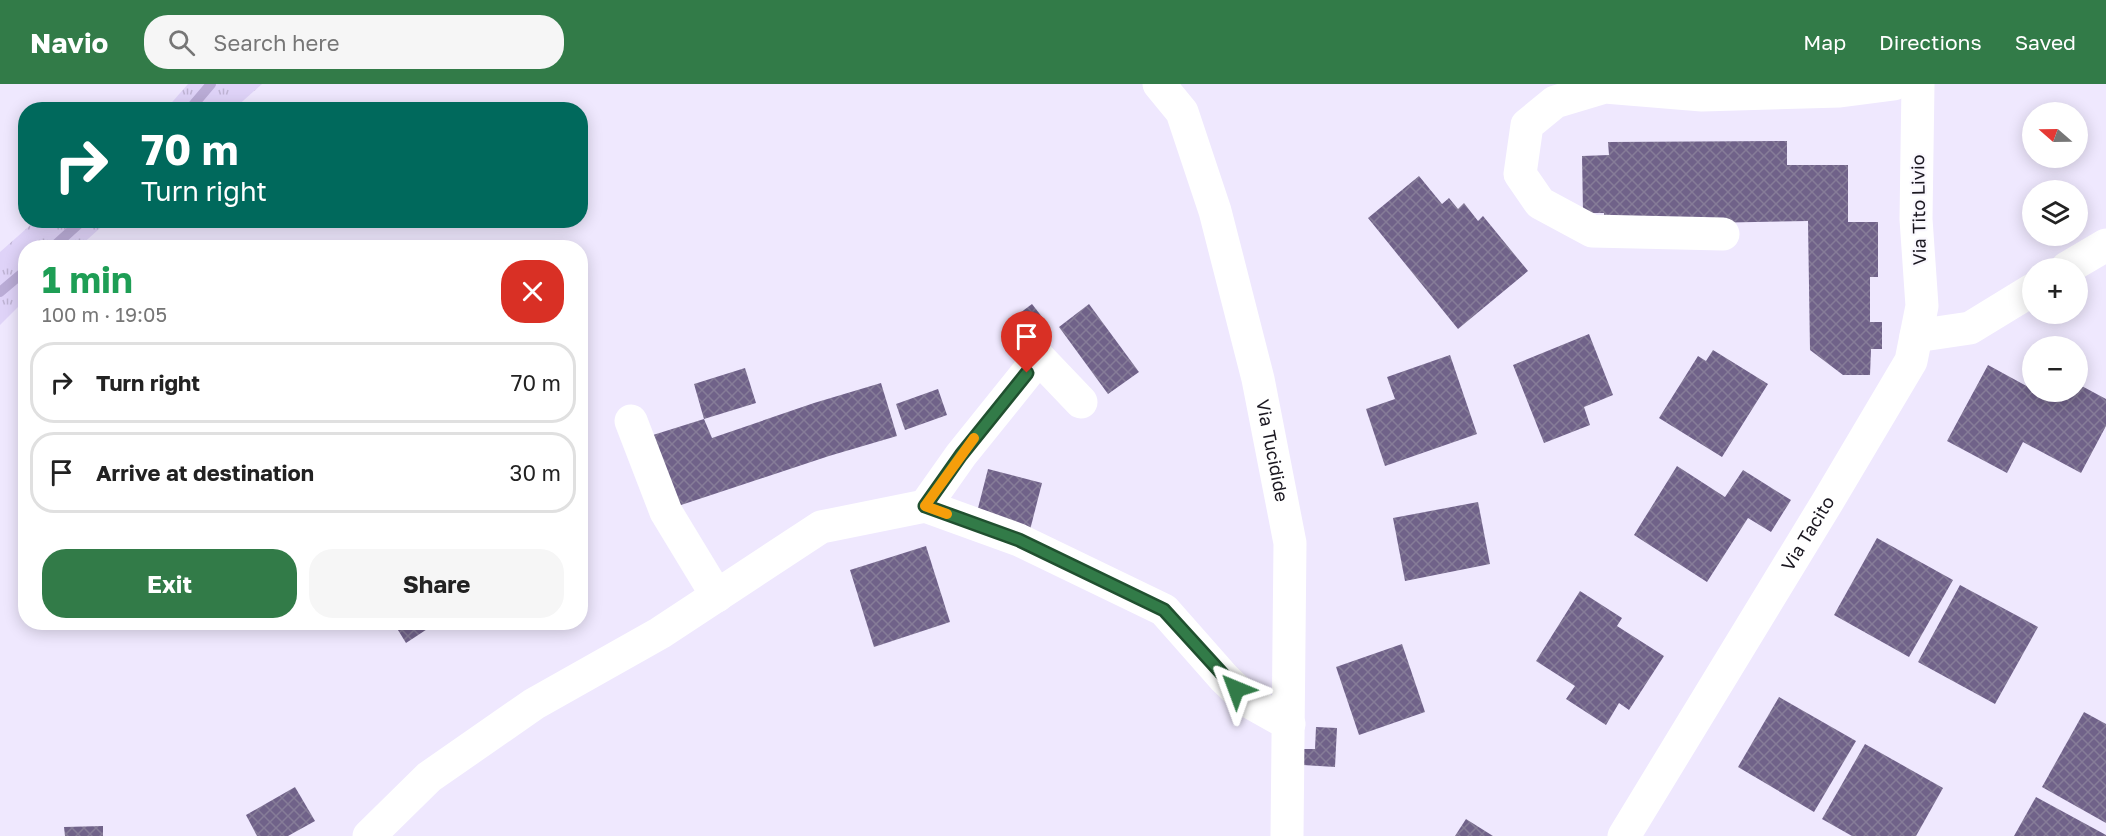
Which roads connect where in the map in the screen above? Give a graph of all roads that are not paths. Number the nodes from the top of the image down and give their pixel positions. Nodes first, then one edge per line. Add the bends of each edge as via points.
1 (1159, 84) edge
2 (1894, 84) edge
3 (1918, 84) edge
4 (1723, 234) dead end
5 (2106, 245) edge
6 (2084, 258) edge
7 (2022, 296) edge
8 (1916, 336) junction
9 (1081, 402) dead end
10 (631, 421) dead end
11 (925, 506) junction
12 (717, 596) junction
13 (1289, 724) junction
14 (369, 836) edge
15 (1287, 836) edge
16 (1624, 836) edge

1 - 13 street, Via Tucidide via 1182,112 1208,189 1258,379 1290,543
2 - 4 street via 1840,91 1702,95 1605,87 1555,102 1527,125 1520,174 1540,203 1592,231
3 - 8 street, Via Tito Livio via 1916,219 1922,306
5 - 6 street
7 - 8 street via 1970,328
8 - 16 street, Via Tacito via 1911,361
9 - 11 street via 1039,358
10 - 12 street via 666,512
11 - 12 street via 821,527
11 - 13 street via 1019,540 1164,610 1248,701
12 - 14 street via 534,704 429,777
13 - 15 street, Via Tucidide

